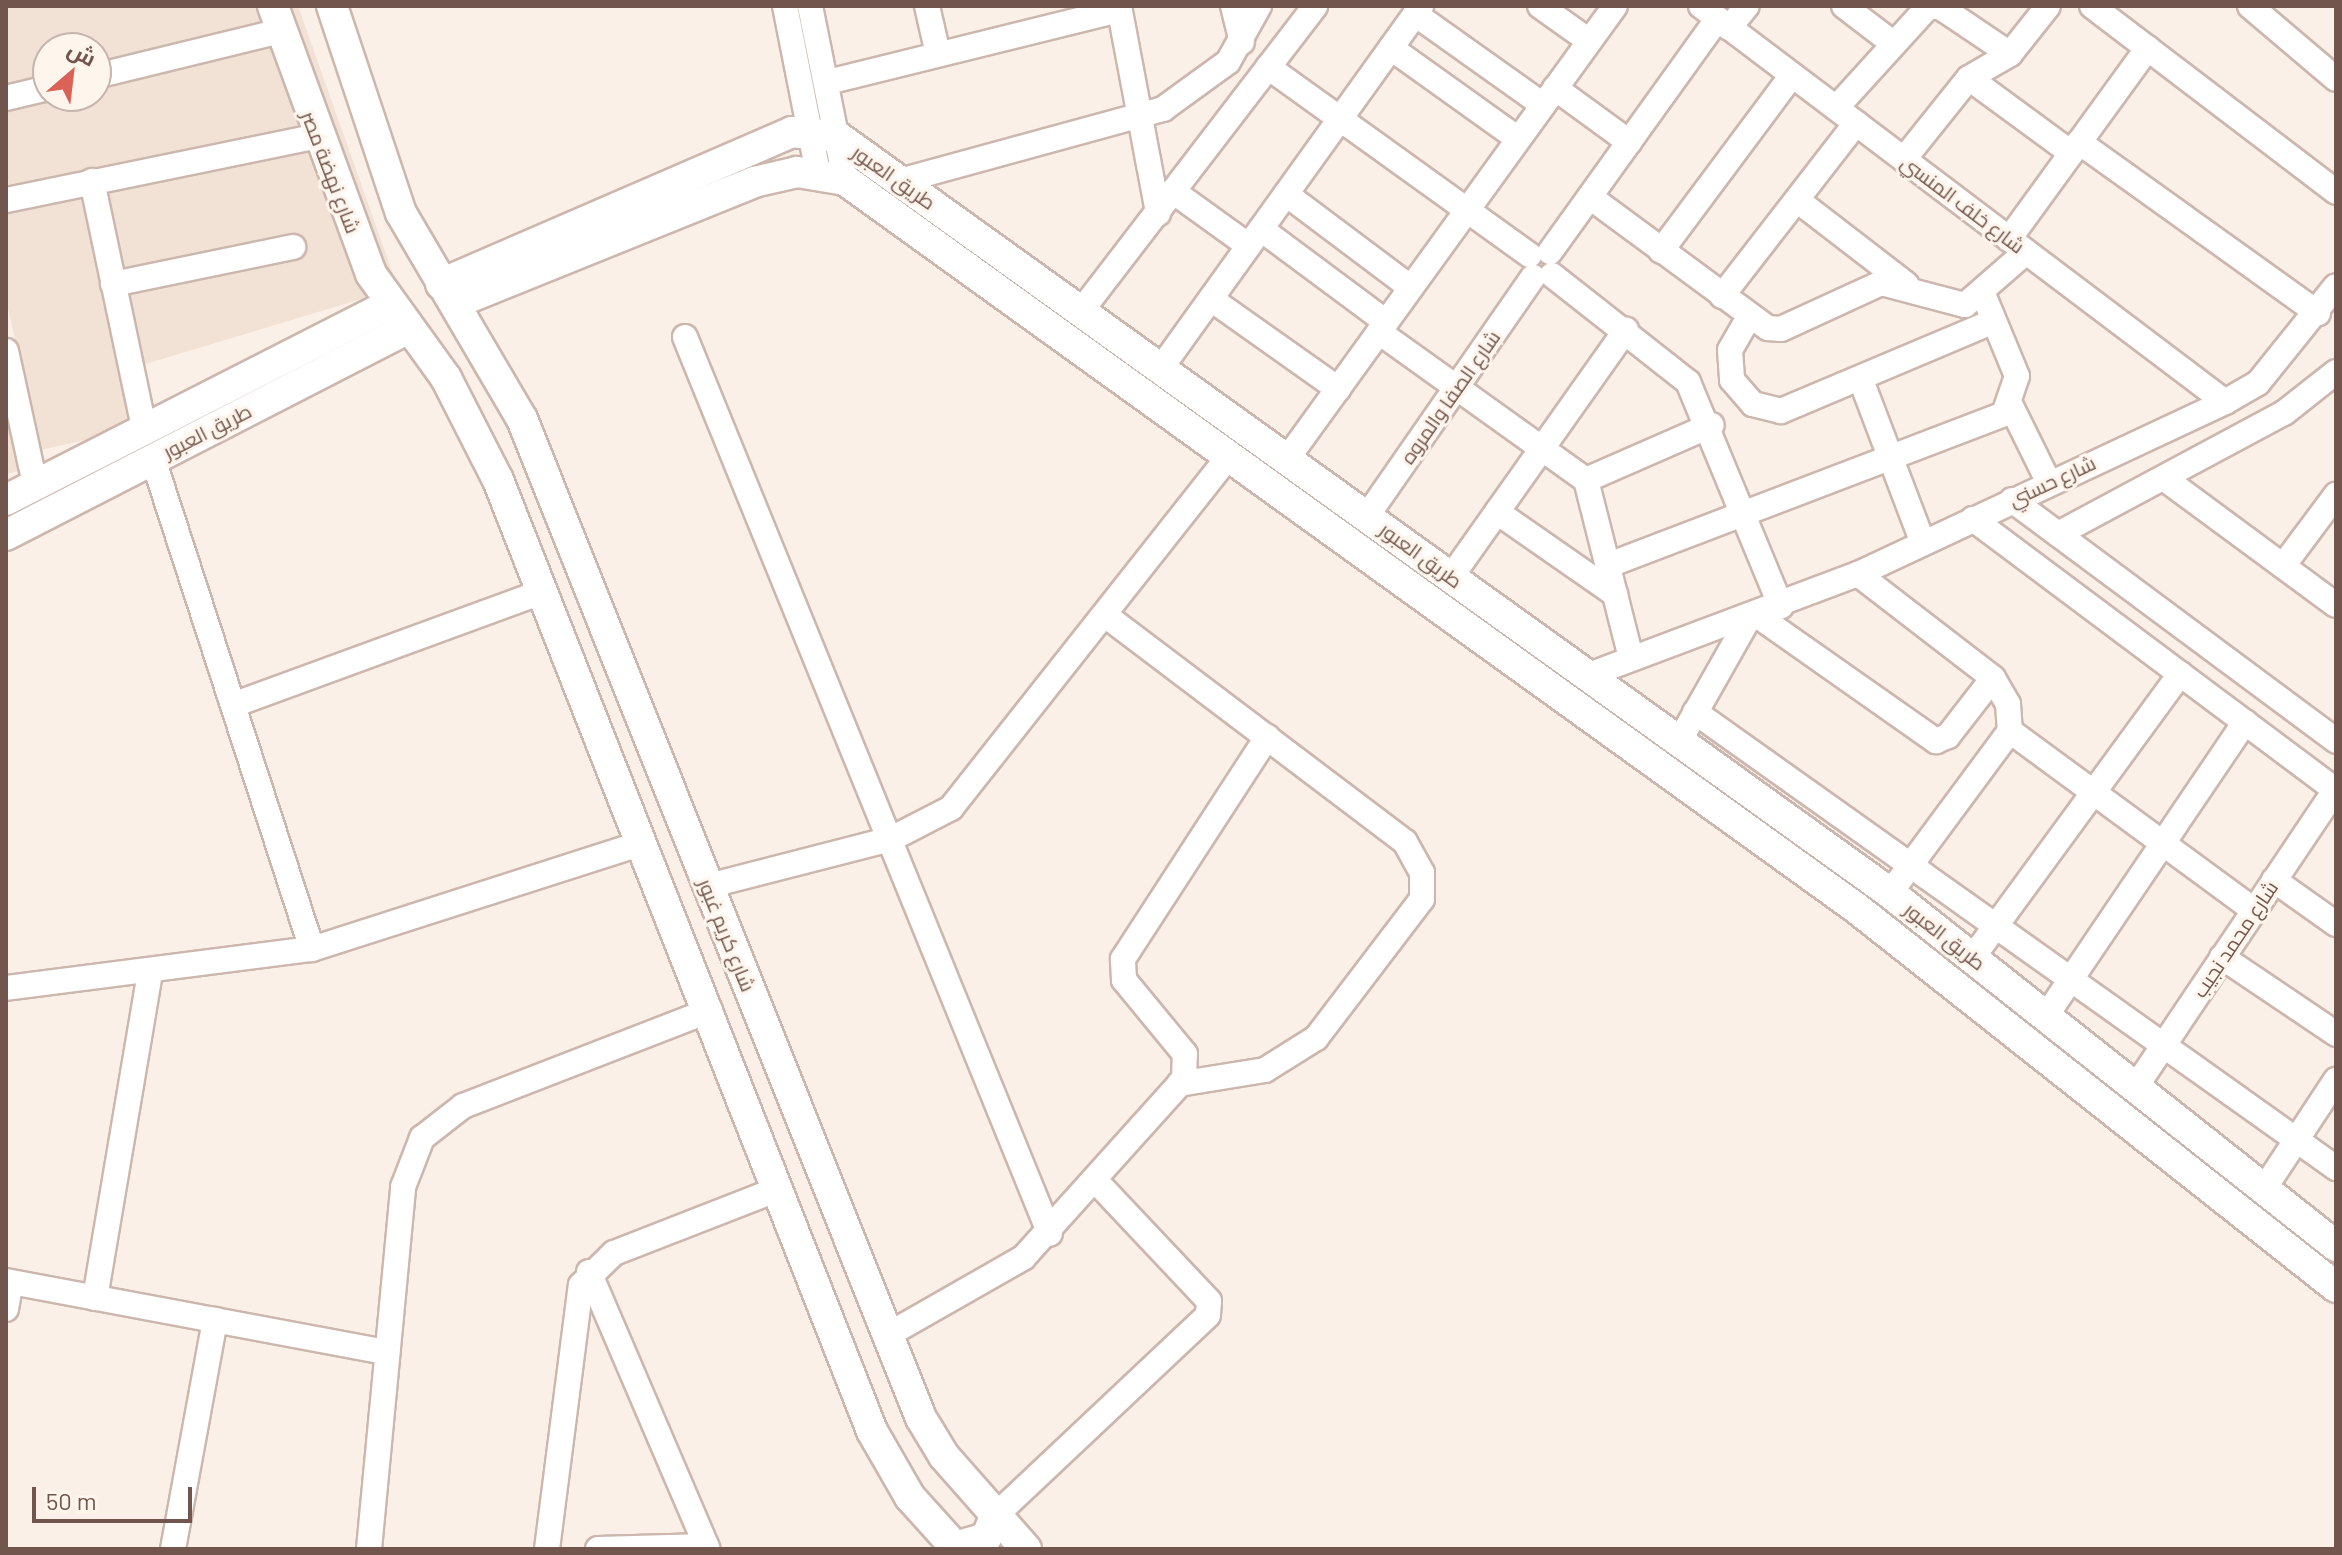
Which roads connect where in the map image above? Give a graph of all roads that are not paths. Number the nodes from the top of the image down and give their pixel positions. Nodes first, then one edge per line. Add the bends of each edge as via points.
1 (332, 6) edge
2 (785, 6) edge
3 (810, 6) edge
4 (927, 6) edge
5 (1233, 6) edge
6 (1259, 6) edge
7 (1315, 6) edge
8 (1540, 6) edge
9 (1615, 6) edge
10 (1747, 6) edge
11 (1844, 6) edge
12 (2048, 6) edge
13 (2092, 6) edge
14 (1119, 8) edge
15 (2256, 8) edge
16 (1418, 10) edge
17 (1039, 17) edge
18 (276, 18) edge
19 (1716, 18) edge
20 (1589, 41) junction
21 (1890, 41) junction
22 (1242, 42) junction
23 (1391, 48) junction
24 (2148, 48) junction
25 (938, 54) junction
26 (2010, 54) junction
27 (1268, 67) junction
28 (112, 71) edge
29 (1792, 75) junction
30 (1969, 78) junction
31 (2336, 79) edge
32 (828, 82) junction
33 (32, 92) edge
34 (1549, 97) junction
35 (6, 98) edge
36 (1836, 108) junction
37 (1139, 115) junction
38 (1340, 119) junction
39 (1856, 123) junction
40 (826, 133) junction
41 (317, 136) junction
42 (1518, 139) junction
43 (1629, 142) junction
44 (2075, 148) junction
45 (1904, 159) junction
46 (832, 176) junction
47 (92, 181) junction
48 (900, 181) junction
49 (1174, 192) junction
50 (2336, 192) edge
51 (1286, 194) junction
52 (1590, 197) junction
53 (6, 200) edge
54 (1797, 200) junction
55 (1467, 210) junction
56 (1158, 213) junction
57 (1255, 237) junction
58 (2018, 245) junction
59 (293, 247) dead end
60 (1661, 251) junction
61 (1541, 265) junction
62 (113, 284) junction
63 (1906, 284) junction
64 (2336, 286) edge
65 (1411, 288) junction
66 (448, 293) junction
67 (1983, 294) junction
68 (1722, 296) junction
69 (1211, 299) junction
70 (1082, 310) junction
71 (2318, 313) junction
72 (399, 316) junction
73 (1749, 317) junction
74 (1994, 321) junction
75 (1382, 327) junction
76 (1626, 330) junction
77 (685, 337) dead end
78 (6, 351) edge
79 (1161, 368) junction
80 (1861, 380) junction
81 (2258, 383) junction
82 (2330, 385) edge
83 (1456, 388) junction
84 (1338, 389) junction
85 (2225, 402) junction
86 (2011, 406) junction
87 (2284, 413) junction
88 (1712, 425) junction
89 (144, 428) junction
90 (1543, 447) junction
91 (1229, 456) junction
92 (1892, 456) junction
93 (153, 459) junction
94 (1287, 459) junction
95 (2165, 479) junction
96 (1586, 480) junction
97 (2048, 481) junction
98 (35, 484) junction
99 (2336, 495) edge
100 (6, 500) edge
101 (2012, 500) junction
102 (1497, 512) junction
103 (1746, 512) junction
104 (1367, 516) junction
105 (1973, 519) junction
106 (2058, 534) junction
107 (6, 535) edge
108 (1923, 543) junction
109 (1609, 565) junction
110 (2283, 566) junction
111 (1858, 574) junction
112 (1451, 577) junction
113 (542, 592) junction
114 (1615, 594) junction
115 (2336, 605) edge
116 (1781, 606) junction
117 (1105, 615) junction
118 (1753, 618) junction
119 (1631, 658) junction
120 (2180, 674) junction
121 (1589, 675) junction
122 (1993, 678) junction
123 (1569, 701) junction
124 (233, 705) junction
125 (1695, 712) junction
126 (2245, 722) junction
127 (2010, 731) junction
128 (1267, 737) junction
129 (1680, 740) junction
130 (2336, 741) edge
131 (1661, 767) junction
132 (2095, 790) junction
133 (2335, 790) edge
134 (891, 839) junction
135 (643, 843) junction
136 (2164, 843) junction
137 (1911, 864) junction
138 (2274, 880) junction
139 (708, 886) junction
140 (1890, 893) junction
141 (2254, 910) junction
142 (2336, 924) edge
143 (1996, 925) junction
144 (312, 949) junction
145 (1973, 957) junction
146 (2222, 957) junction
147 (150, 973) junction
148 (2071, 979) junction
149 (6, 988) edge
150 (710, 1010) junction
151 (2046, 1016) junction
152 (2336, 1034) edge
153 (2164, 1045) junction
154 (2336, 1080) edge
155 (1179, 1084) junction
156 (2135, 1088) junction
157 (2297, 1140) junction
158 (2336, 1168) edge
159 (1096, 1181) junction
160 (778, 1189) junction
161 (2264, 1189) junction
162 (1050, 1234) junction
163 (2336, 1246) edge
164 (589, 1272) junction
165 (9, 1282) edge
166 (2336, 1287) edge
167 (95, 1298) junction
168 (6, 1309) edge
169 (215, 1320) junction
170 (886, 1336) junction
171 (387, 1352) junction
172 (996, 1515) junction
173 (707, 1548) edge
174 (956, 1548) edge
175 (173, 1549) edge
176 (369, 1549) edge
177 (547, 1549) edge
178 (598, 1549) edge
179 (1026, 1549) edge

1 - 66 street via 391,187
2 - 40 street
3 - 32 street
4 - 25 street
5 - 22 street
6 - 22 street
7 - 27 street
8 - 20 street
9 - 20 street
10 - 19 street, شارع الصفا والمروه
11 - 21 street
12 - 26 street
13 - 24 street
14 - 17 street
14 - 37 street
15 - 31 street
16 - 23 street
16 - 34 street
17 - 25 street
18 - 28 street
18 - 41 street, شارع نهضة مصر
19 - 29 street, شارع خلف المنسي
19 - 43 street, شارع الصفا والمروه
20 - 34 street
21 - 26 street via 1917,12 1940,7
21 - 36 street
22 - 37 street via 1192,94
23 - 38 street
23 - 42 street
24 - 44 street
24 - 50 street
25 - 32 street
26 - 30 street
27 - 38 street
27 - 49 street
29 - 36 street, شارع خلف المنسي
29 - 60 street
30 - 44 street
30 - 45 street
32 - 40 street
33 - 35 street
34 - 42 street
34 - 43 street
36 - 39 street, شارع خلف المنسي
37 - 48 street
37 - 56 street
38 - 51 street
38 - 55 street
39 - 45 street, شارع خلف المنسي
39 - 54 street
40 - 46 street
40 - 48 street, طريق العبور
40 - 66 street via 792,132
41 - 47 street
41 - 72 street, شارع نهضة مصر via 371,274
42 - 55 street
43 - 52 street, شارع الصفا والمروه
44 - 58 street
44 - 71 street
45 - 58 street, شارع خلف المنسي
46 - 66 street via 754,182
46 - 91 street, طريق العبور
47 - 53 street
47 - 62 street
48 - 70 street, طريق العبور
49 - 56 street
49 - 57 street
51 - 57 street
51 - 65 street
52 - 60 street
52 - 61 street, شارع الصفا والمروه
54 - 63 street
54 - 68 street
55 - 61 street
55 - 65 street
56 - 70 street
57 - 69 street
57 - 75 street
58 - 67 street
58 - 85 street, شارع خلف المنسي
59 - 62 street
60 - 68 street
61 - 76 street
61 - 83 street, شارع الصفا والمروه
62 - 89 street
63 - 67 street via 1951,305
63 - 73 street via 1881,283 1781,329
64 - 71 street, شارع حسني
65 - 75 street
66 - 139 street, شارع كريم غبور via 511,394
67 - 74 street
68 - 73 street
69 - 79 street
69 - 84 street
70 - 79 street, طريق العبور
71 - 81 street, شارع حسني
72 - 89 street, طريق العبور
72 - 93 street, طريق العبور
72 - 113 street via 475,430
73 - 80 street via 1729,365 1753,404 1781,411
74 - 80 street
74 - 86 street via 2017,376
75 - 83 street
75 - 84 street
76 - 88 street via 1688,382
76 - 90 street
77 - 134 street
78 - 98 street
79 - 94 street, طريق العبور
80 - 92 street
81 - 85 street, شارع حسني
81 - 87 street
82 - 87 street
83 - 90 street
83 - 104 street, شارع الصفا والمروه
84 - 94 street
85 - 97 street, شارع حسني
86 - 92 street
86 - 97 street
87 - 95 street
88 - 96 street
88 - 103 street
89 - 98 street, طريق العبور
90 - 96 street
90 - 102 street
91 - 117 street
91 - 123 street, طريق العبور
92 - 103 street
92 - 108 street
93 - 107 street, طريق العبور
93 - 124 street
94 - 104 street, طريق العبور
95 - 106 street
95 - 110 street
96 - 109 street
97 - 101 street, شارع حسني
98 - 100 street, طريق العبور
99 - 110 street
101 - 105 street, شارع حسني
101 - 106 street
102 - 112 street
102 - 114 street
103 - 109 street
103 - 116 street
104 - 112 street, طريق العبور
105 - 108 street, شارع حسني
105 - 120 street
106 - 130 street
108 - 111 street, شارع حسني
109 - 114 street
110 - 115 street
111 - 116 street, شارع حسني
111 - 122 street
112 - 121 street, طريق العبور
113 - 124 street
113 - 135 street
114 - 119 street
116 - 118 street, شارع حسني
117 - 128 street
117 - 134 street via 964,796
118 - 119 street, شارع حسني
118 - 122 street via 1936,741 1948,736
118 - 125 street
119 - 121 street, شارع حسني
120 - 126 street
120 - 132 street
121 - 123 street
121 - 129 street, طريق العبور
122 - 127 street via 2008,704
123 - 131 street, طريق العبور
124 - 144 street
125 - 129 street
125 - 137 street
126 - 133 street
126 - 136 street
127 - 132 street
127 - 137 street
128 - 155 street via 1123,959 1124,980 1185,1054
128 - 155 street via 1405,842 1422,873 1422,899 1330,1024 1300,1051 1265,1070
129 - 131 street
129 - 140 street, طريق العبور
131 - 166 street, طريق العبور via 1937,968
132 - 136 street
132 - 143 street
133 - 138 street, شارع محمد نجيب
134 - 139 street
134 - 162 street
135 - 144 street
135 - 150 street
136 - 141 street
136 - 148 street
137 - 140 street
137 - 143 street
138 - 141 street, شارع محمد نجيب
138 - 142 street
139 - 170 street, شارع كريم غبور
140 - 145 street, طريق العبور
141 - 146 street, شارع محمد نجيب
143 - 145 street
143 - 148 street
144 - 147 street
145 - 151 street, طريق العبور
146 - 152 street
146 - 153 street, شارع محمد نجيب
147 - 149 street
147 - 167 street
148 - 151 street
148 - 153 street
150 - 160 street
150 - 171 street via 463,1106 422,1138 403,1187
151 - 156 street, طريق العبور
153 - 156 street, شارع محمد نجيب
153 - 157 street
154 - 157 street
155 - 159 street
156 - 161 street, طريق العبور
157 - 158 street
157 - 161 street
159 - 162 street
159 - 172 street via 1209,1301 1208,1315
160 - 164 street via 614,1253
160 - 174 street via 872,1431 910,1497
161 - 163 street, طريق العبور
162 - 170 street via 986,1284
164 - 173 street
164 - 177 street via 572,1313
165 - 167 street
165 - 168 street
167 - 169 street
169 - 171 street
169 - 175 street
170 - 172 street, شارع كريم غبور via 934,1440
171 - 176 street
172 - 174 street via 980,1543
172 - 179 street, شارع كريم غبور
173 - 178 street

